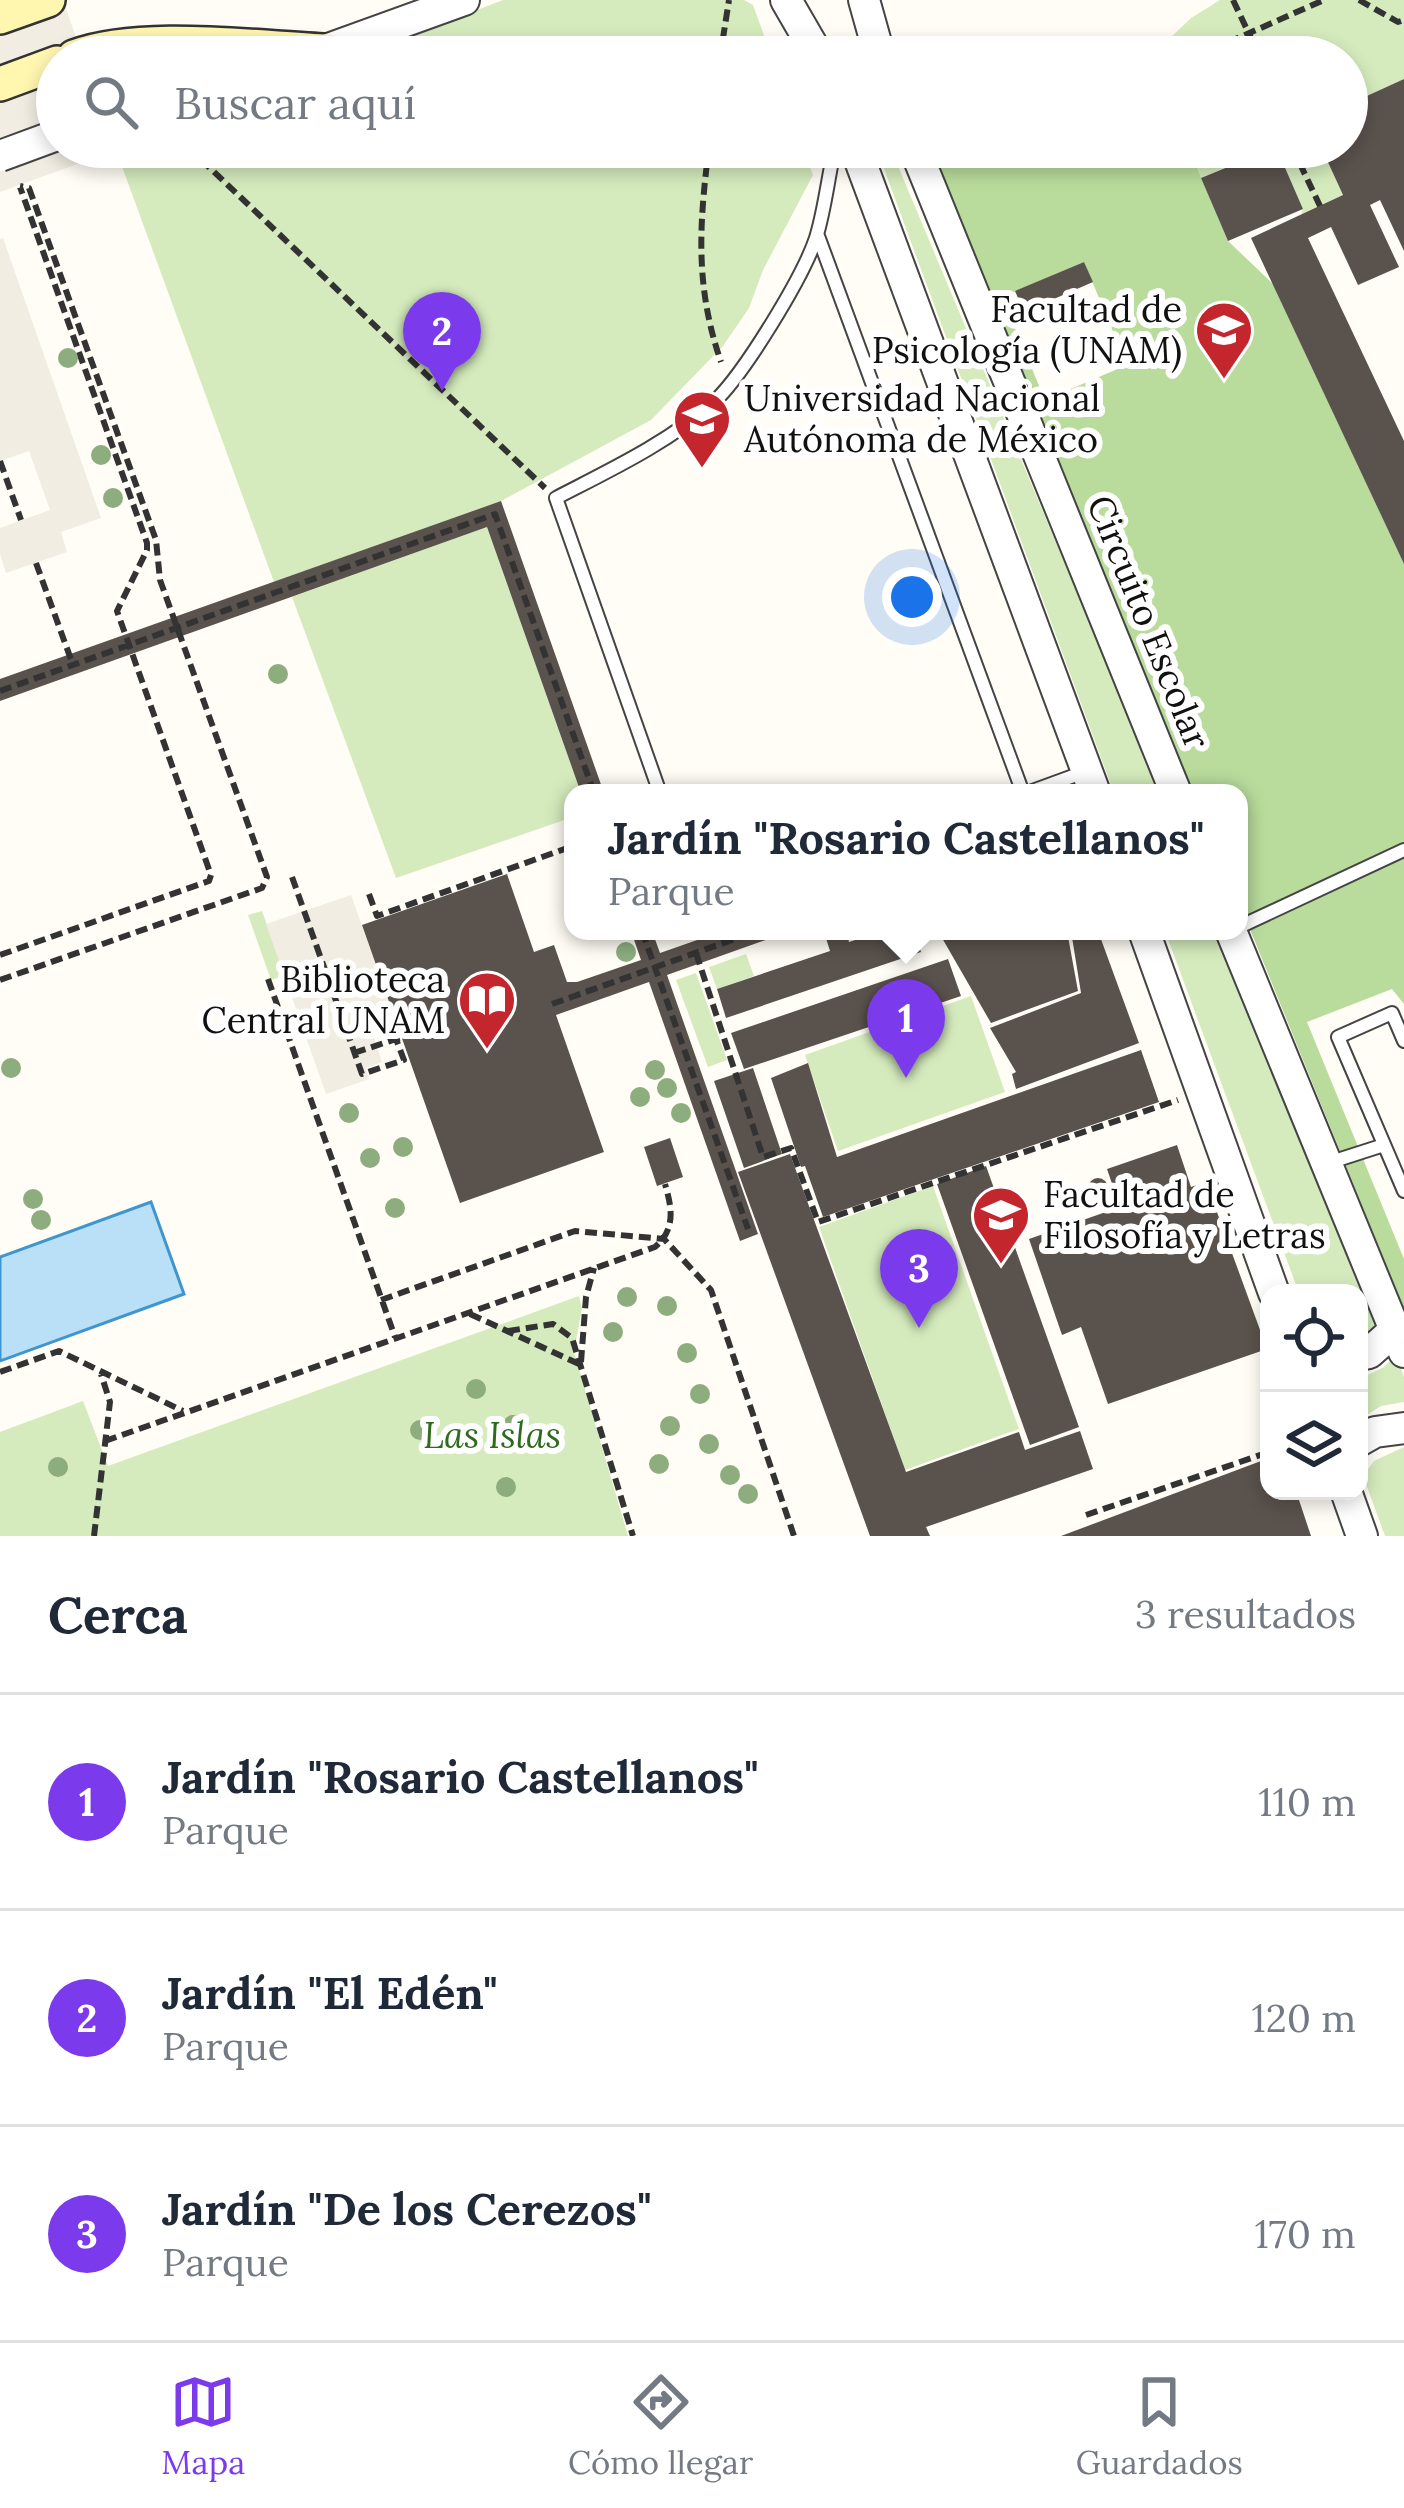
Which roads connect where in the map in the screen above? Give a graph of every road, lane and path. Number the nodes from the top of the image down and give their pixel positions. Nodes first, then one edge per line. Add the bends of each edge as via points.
1 (48, 0) edge
2 (464, 0) edge
3 (729, 0) edge
4 (786, 0) edge
5 (864, 0) edge
6 (1233, 0) edge
7 (1324, 0) edge
8 (1359, 0) edge
9 (0, 17) edge
10 (1404, 20) edge
11 (366, 36) edge
12 (723, 36) edge
13 (807, 36) edge
14 (874, 36) edge
15 (1242, 36) edge
16 (1250, 36) edge
17 (36, 71) edge
18 (0, 84) edge
19 (36, 143) edge
20 (0, 156) edge
21 (210, 168) edge
22 (706, 168) edge
23 (831, 168) edge
24 (863, 168) edge
25 (923, 168) edge
26 (1302, 168) edge
27 (1320, 206) dead end
28 (817, 235) junction
29 (729, 382) junction
30 (0, 461) edge
31 (556, 498) junction
32 (20, 520) dead end
33 (36, 563) dead end
34 (177, 627) junction
35 (129, 645) junction
36 (73, 665) junction
37 (0, 691) edge
38 (1091, 782) edge
39 (591, 784) edge
40 (657, 784) edge
41 (1022, 784) edge
42 (1172, 784) edge
43 (564, 849) edge
44 (1404, 850) edge
45 (292, 877) dead end
46 (369, 894) dead end
47 (1248, 923) edge
48 (645, 940) edge
49 (731, 940) edge
50 (1147, 940) edge
51 (1239, 940) edge
52 (696, 952) junction
53 (0, 955) edge
54 (655, 968) junction
55 (268, 979) dead end
56 (0, 980) edge
57 (552, 1004) dead end
58 (1404, 1040) edge
59 (354, 1054) junction
60 (1182, 1099) dead end
61 (1384, 1145) junction
62 (1328, 1163) junction
63 (665, 1184) dead end
64 (1404, 1191) edge
65 (748, 1229) dead end
66 (664, 1239) junction
67 (594, 1268) junction
68 (1271, 1284) edge
69 (381, 1300) junction
70 (468, 1313) junction
71 (508, 1331) junction
72 (395, 1339) junction
73 (1399, 1341) edge
74 (1368, 1352) edge
75 (581, 1365) junction
76 (100, 1371) junction
77 (0, 1372) edge
78 (186, 1413) junction
79 (1404, 1429) edge
80 (1368, 1436) edge
81 (105, 1442) junction
82 (1260, 1455) edge
83 (1349, 1500) edge
84 (1086, 1515) dead end
85 (94, 1536) edge
86 (633, 1536) edge
87 (794, 1536) edge
88 (1362, 1536) edge

1 - 9 main road
2 - 11 street
3 - 12 path
4 - 13 street
5 - 14 street
6 - 16 path
7 - 15 path, bridge
8 - 10 path
17 - 18 main road
19 - 20 street, bridge
21 - 31 path
22 - 29 path via 702,290
23 - 28 lane
24 - 38 street
25 - 42 street, Circuito Escolar
26 - 27 path
28 - 29 lane via 773,321
28 - 41 lane
29 - 31 lane via 717,400 648,449
30 - 32 path
31 - 40 lane
33 - 36 path
34 - 35 path
34 - 35 path via 156,540 29,188 20,186 147,543 118,606
34 - 39 path via 495,514
34 - 56 path via 266,884
35 - 36 path
35 - 53 path via 211,879
36 - 37 path
43 - 46 path via 377,916
44 - 47 lane
45 - 59 path
48 - 54 path
49 - 52 path
50 - 68 street
51 - 62 street
52 - 54 path
52 - 60 path via 763,1157 791,1148 818,1222
54 - 57 path
54 - 65 path
55 - 69 path
58 - 61 lane via 1392,1013 1338,1037
59 - 59 path via 399,1038 404,1060 362,1074
61 - 62 lane
61 - 64 lane
62 - 73 street
63 - 66 path via 672,1211
66 - 67 path
66 - 69 path via 575,1231
66 - 87 path via 711,1290
67 - 70 path
67 - 75 path
69 - 72 path
70 - 71 path
70 - 72 path
71 - 75 path
71 - 75 path via 553,1324 572,1338
72 - 78 path
73 - 74 street
75 - 86 path
76 - 77 path via 58,1351
76 - 78 path
76 - 81 path via 110,1402
78 - 81 path
79 - 80 street
81 - 85 path
82 - 84 path
83 - 88 street

